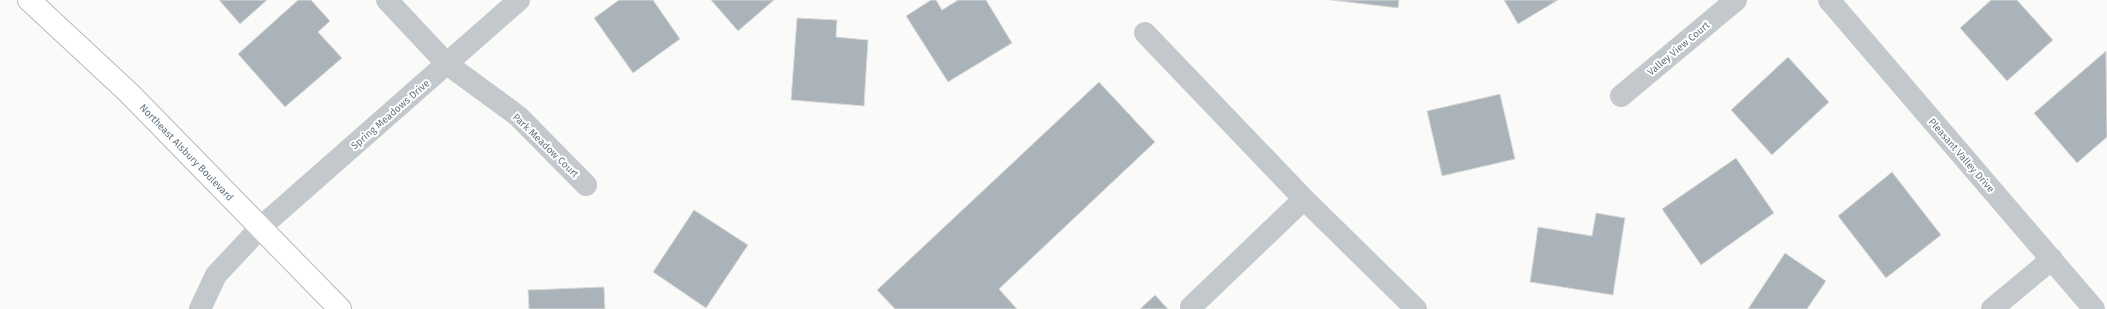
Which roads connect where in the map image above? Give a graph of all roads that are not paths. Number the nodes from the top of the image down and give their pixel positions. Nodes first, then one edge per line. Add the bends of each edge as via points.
1 (29, 0) edge
2 (387, 0) edge
3 (519, 0) edge
4 (1736, 0) edge
5 (1829, 0) edge
6 (1145, 33) dead end
7 (447, 64) junction
8 (1621, 96) dead end
9 (586, 184) dead end
10 (1304, 199) junction
11 (261, 228) junction
12 (2052, 259) junction
13 (1191, 307) dead end
14 (200, 309) edge
15 (340, 309) edge
16 (1416, 309) edge
17 (1992, 309) edge
18 (2094, 309) edge

1 - 11 main road, Northeast Alsbury Boulevard via 129,93
2 - 7 street, Park Meadow Court
3 - 7 street, Spring Meadows Drive
4 - 8 street, Valley View Court
5 - 12 street, Pleasant Valley Drive
6 - 10 street
7 - 9 street, Park Meadow Court via 518,116
7 - 11 street, Spring Meadows Drive
10 - 13 street
10 - 16 street
11 - 14 street, Spring Meadows Drive via 216,275
11 - 15 main road, Northeast Alsbury Boulevard
12 - 17 street
12 - 18 street, Pleasant Valley Drive

